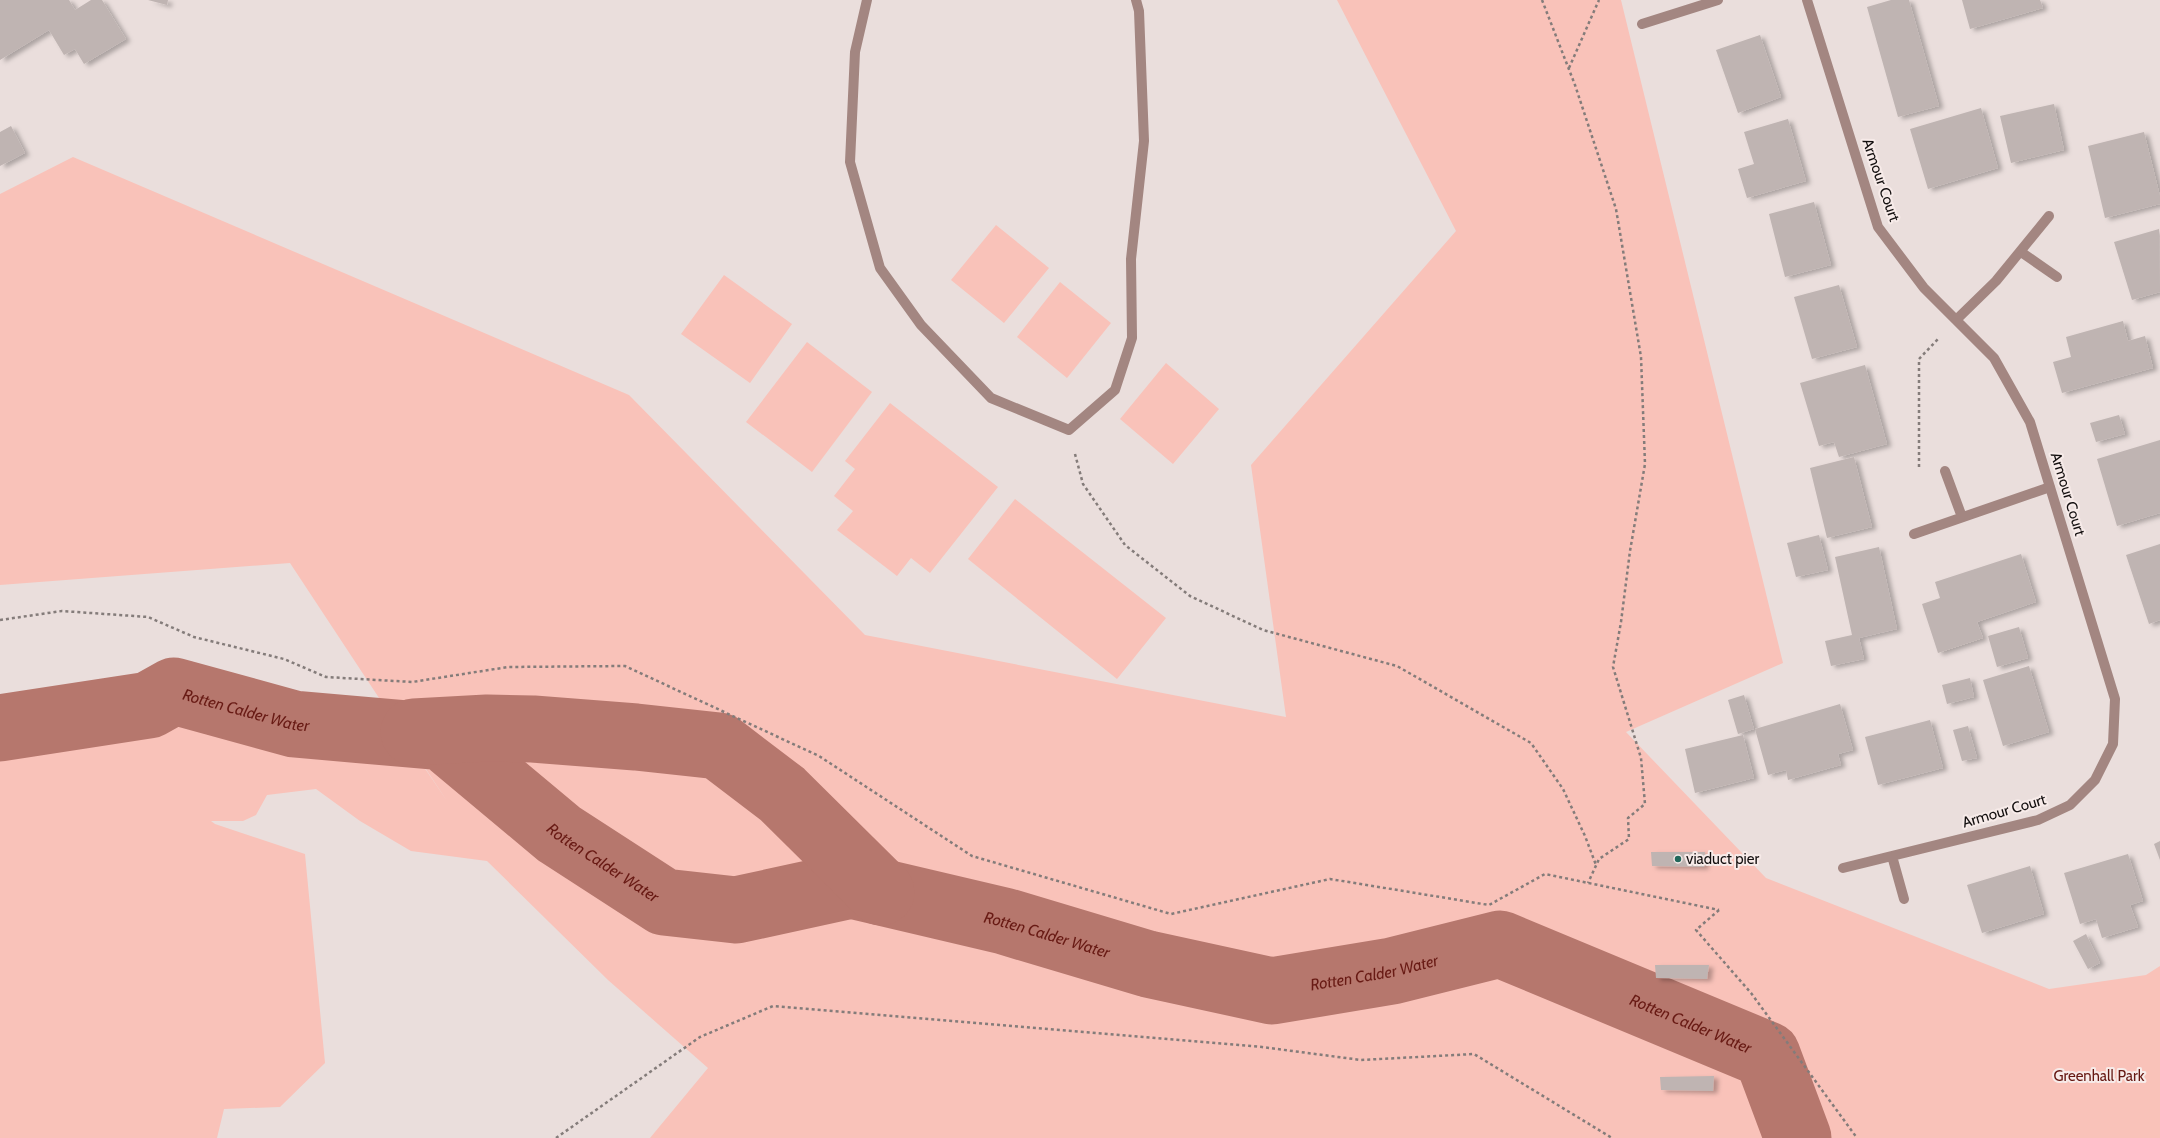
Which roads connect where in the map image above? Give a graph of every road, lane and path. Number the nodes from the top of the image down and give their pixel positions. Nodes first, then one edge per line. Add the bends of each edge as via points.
1 (867, 0) edge
2 (1136, 0) edge
3 (1542, 0) edge
4 (1599, 0) edge
5 (1718, 0) edge
6 (1807, 0) edge
7 (1689, 4) edge
8 (1642, 24) dead end
9 (1569, 68) junction
10 (2049, 216) dead end
11 (2021, 252) junction
12 (2057, 278) dead end
13 (1956, 320) junction
14 (1069, 430) junction
15 (1945, 470) joint
16 (2050, 488) junction
17 (1962, 517) junction
18 (1914, 534) dead end
19 (0, 620) edge
20 (1892, 856) junction
21 (1596, 865) junction
22 (1843, 868) dead end
23 (1588, 883) junction
24 (1904, 899) dead end
25 (556, 1138) edge
26 (1612, 1138) edge
27 (1857, 1138) edge

1 - 14 street via 855,52 850,162 880,268 921,325 991,398
2 - 14 street via 1139,11 1144,141 1131,259 1132,338 1115,390
3 - 9 path
4 - 9 path
5 - 7 street
6 - 13 street, Armour Court via 1878,227 1924,288
7 - 8 street
9 - 21 path via 1616,209 1642,357 1645,464 1613,667 1641,758 1645,804 1628,818 1629,839 1599,859
10 - 11 street
11 - 12 street
11 - 13 street
13 - 15 path via 1919,359 1919,470
13 - 16 street, Armour Court via 1994,358 2023,409 2030,422
14 - 21 path via 1083,484 1125,545 1190,596 1264,630 1397,666 1531,743 1563,789
15 - 17 street
16 - 17 street
16 - 20 street, Armour Court via 2115,699 2113,744 2095,780 2070,805 2038,820
17 - 18 street
19 - 23 path via 62,611 148,617 194,637 284,658 326,677 412,682 508,666 625,666 819,756 972,856 1171,914 1330,879 1489,905 1545,874
20 - 22 street, Armour Court
20 - 24 street
21 - 23 path
23 - 27 path via 1719,910 1696,930 1751,993
25 - 26 path via 700,1037 773,1006 1262,1048 1361,1060 1474,1054

